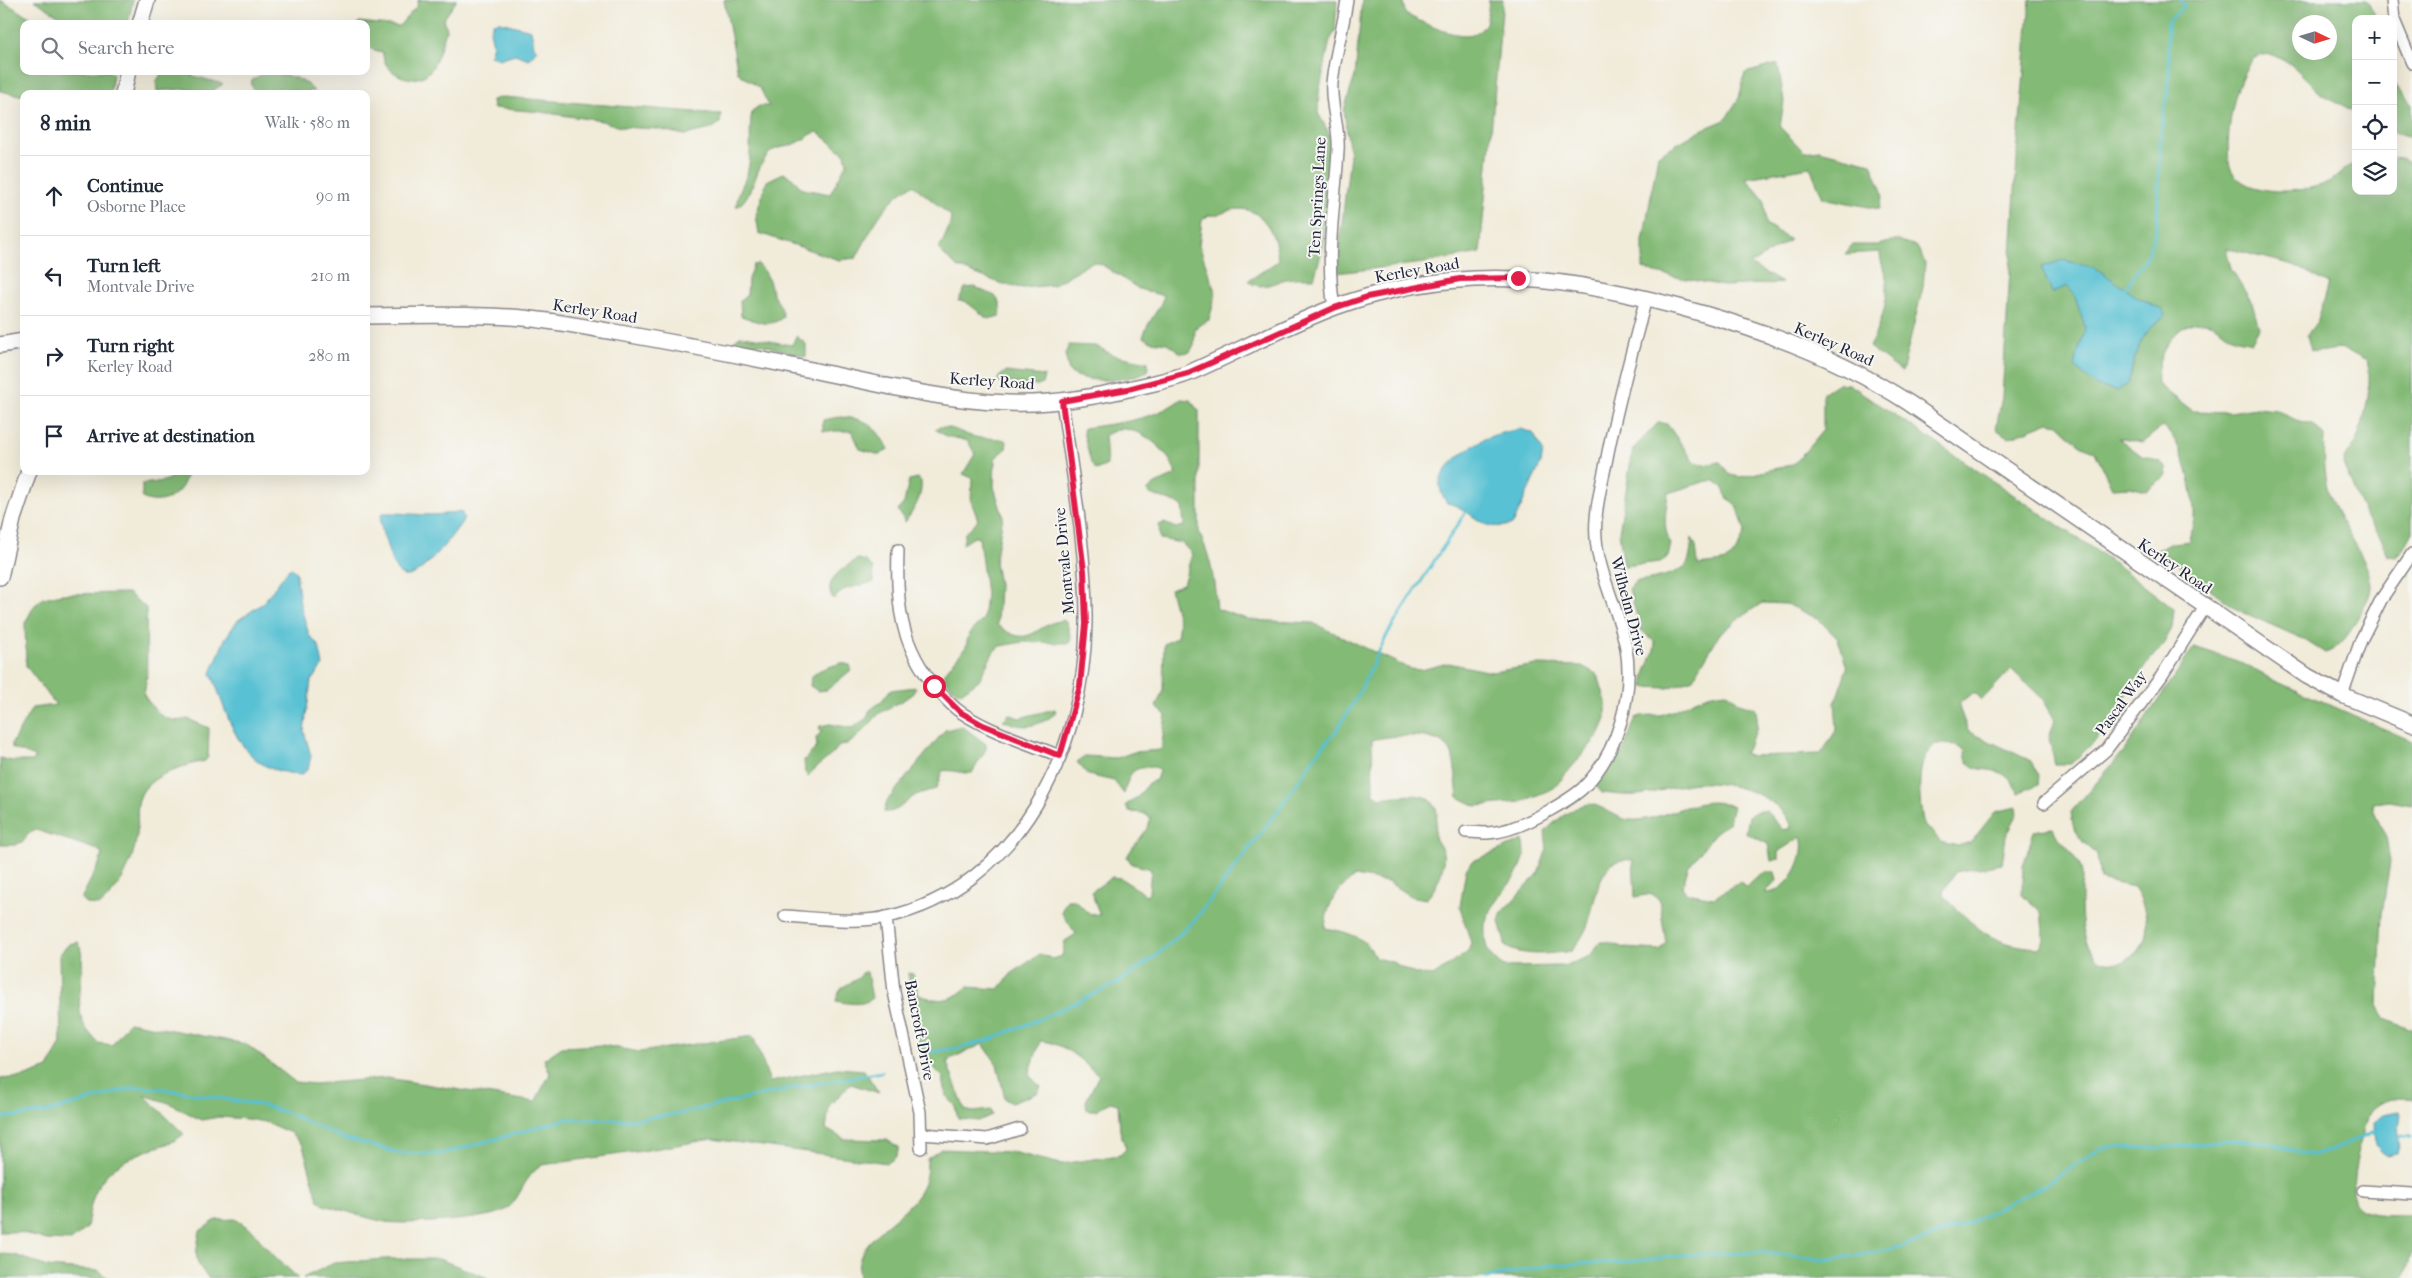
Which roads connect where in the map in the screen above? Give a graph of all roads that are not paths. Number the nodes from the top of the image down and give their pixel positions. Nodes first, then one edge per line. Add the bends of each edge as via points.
1 (147, 0) edge
2 (1347, 0) edge
3 (2392, 0) edge
4 (141, 20) edge
5 (2412, 63) edge
6 (127, 75) edge
7 (124, 90) edge
8 (1646, 298) junction
9 (1334, 308) junction
10 (370, 316) edge
11 (20, 342) edge
12 (0, 345) edge
13 (1062, 401) junction
14 (28, 475) edge
15 (898, 550) dead end
16 (2412, 554) edge
17 (0, 577) edge
18 (2206, 607) junction
19 (2342, 695) junction
20 (2412, 724) edge
21 (1060, 756) junction
22 (2044, 803) dead end
23 (1466, 832) dead end
24 (785, 916) dead end
25 (886, 917) junction
26 (1020, 1129) dead end
27 (922, 1134) junction
28 (921, 1148) dead end
29 (2363, 1191) dead end
30 (2412, 1194) edge

1 - 4 street
2 - 9 street, Ten Springs Lane via 1332,84 1333,115 1339,141 1330,233 1330,286
3 - 5 street via 2394,20
6 - 7 street
8 - 9 street, Kerley Road via 1565,282 1491,278 1429,284 1367,297
8 - 18 street, Kerley Road via 1768,335 1865,376
8 - 23 street, Wilhelm Drive via 1610,441 1596,519 1600,563 1626,647 1626,696 1618,729 1598,769 1566,802 1512,828 1489,833
9 - 13 street, Kerley Road via 1188,373 1128,389
10 - 13 street, Kerley Road via 541,320 941,395 1006,403
11 - 12 street
13 - 21 street, Montvale Drive via 1084,571 1086,624 1080,686
14 - 17 street via 13,519
15 - 21 street via 897,585 902,625 918,664 929,680 960,712 983,725
16 - 19 street via 2382,598 2361,640
18 - 19 street, Kerley Road via 2299,671
18 - 22 street, Pascal Way via 2118,736 2089,766
19 - 20 street, Kerley Road
21 - 25 street, Montvale Drive via 1027,821 993,860 950,893
24 - 25 street, Montvale Drive
25 - 27 street, Bancroft Drive via 894,992
26 - 27 street via 987,1139
27 - 28 street, Bancroft Drive
29 - 30 street

